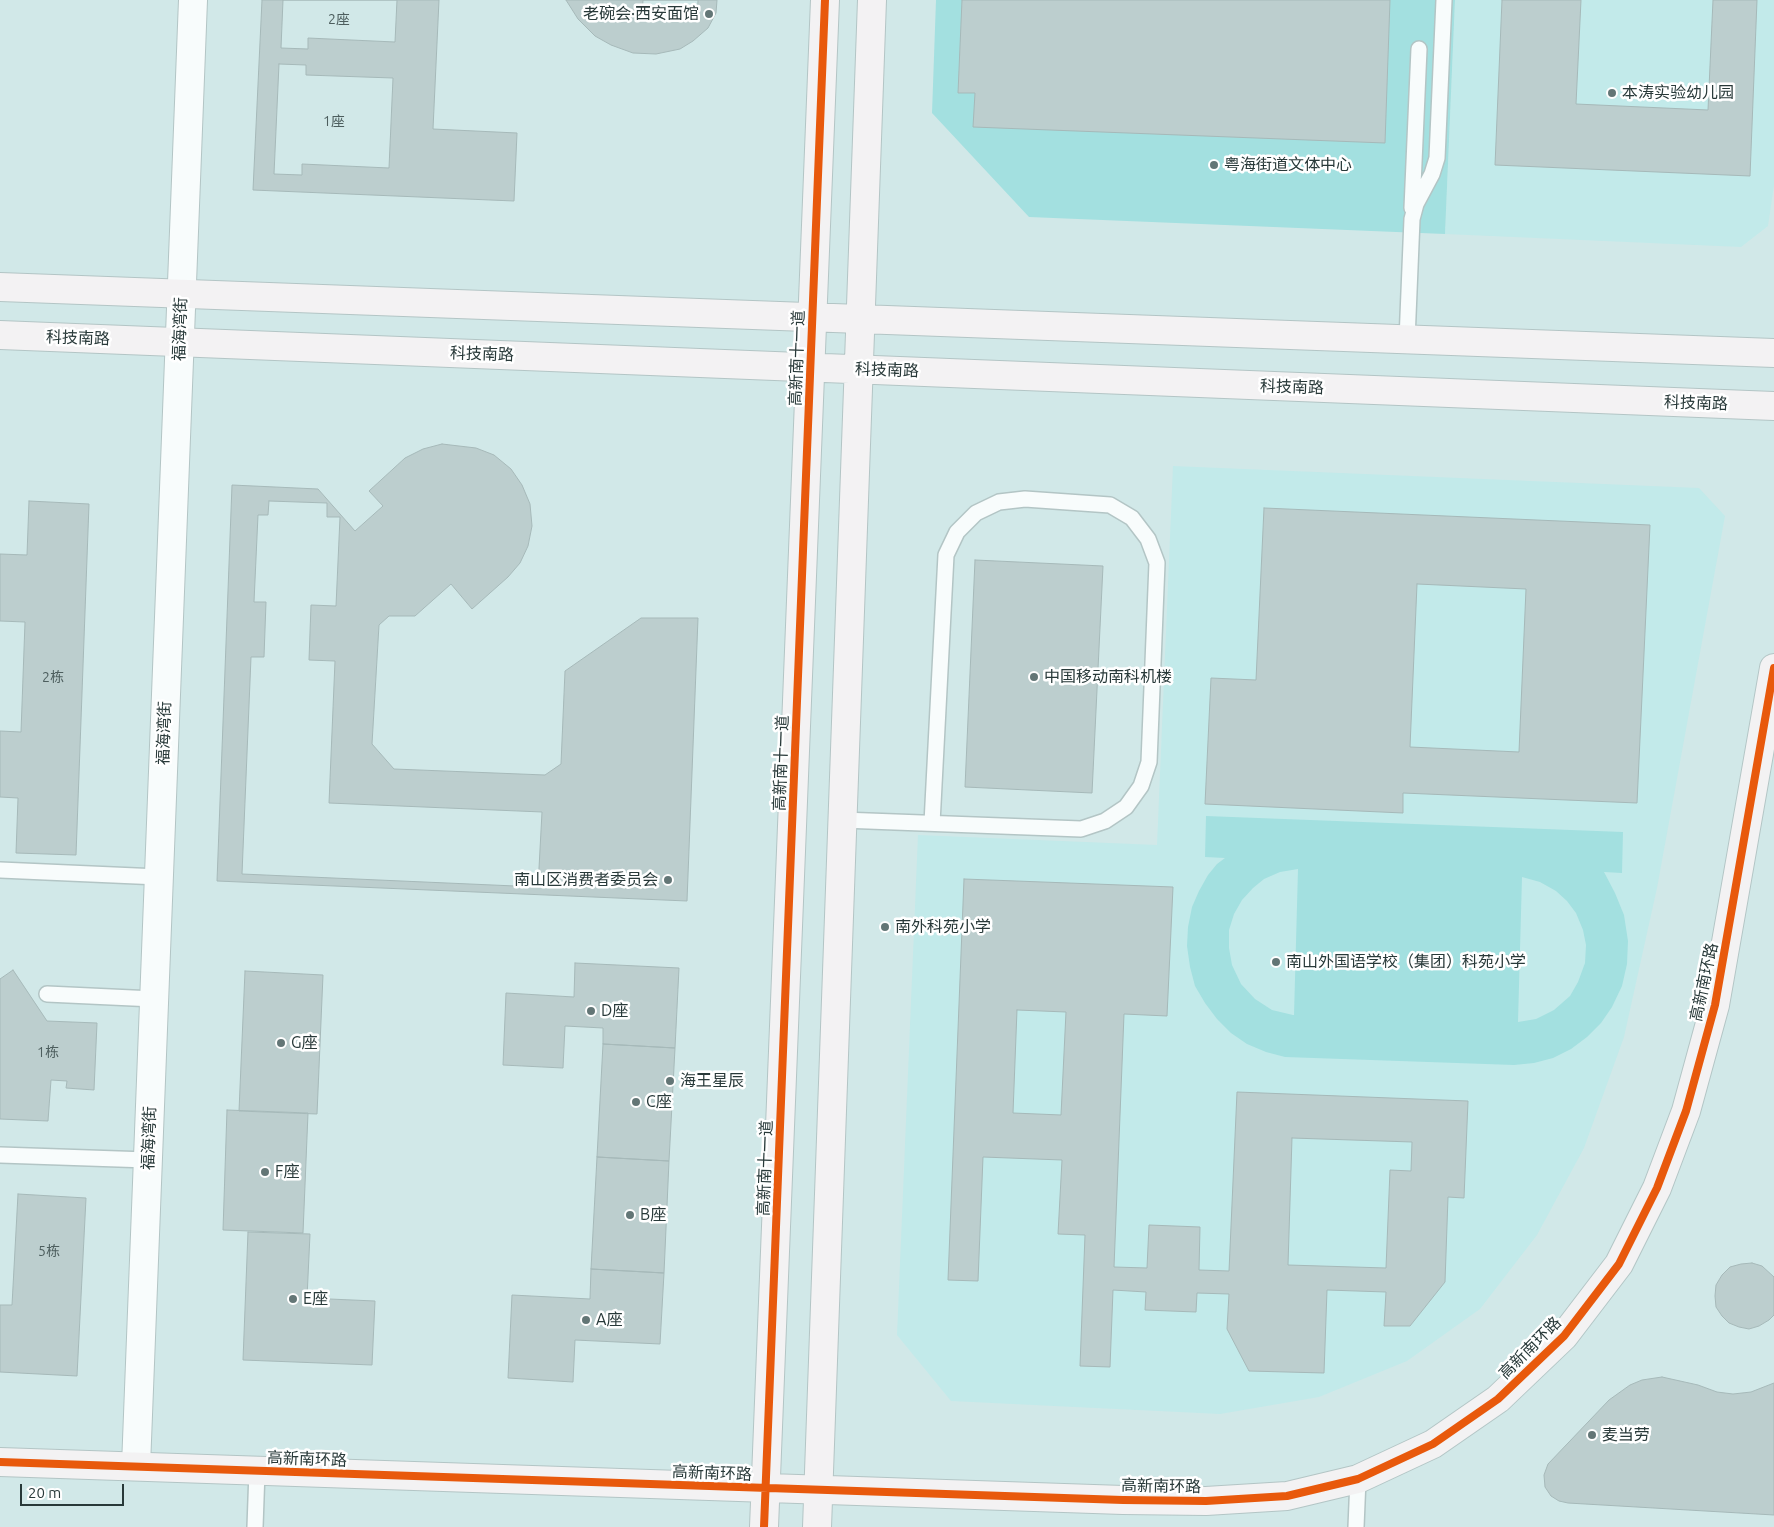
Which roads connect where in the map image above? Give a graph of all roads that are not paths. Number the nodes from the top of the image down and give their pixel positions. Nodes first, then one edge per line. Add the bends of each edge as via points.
1 (193, 0) edge
2 (824, 0) edge
3 (872, 0) edge
4 (1444, 0) edge
5 (1419, 49) dead end
6 (1412, 219) junction
7 (0, 287) edge
8 (181, 294) junction
9 (812, 317) junction
10 (860, 319) junction
11 (0, 335) edge
12 (1407, 340) junction
13 (179, 342) junction
14 (1774, 354) edge
15 (810, 367) junction
16 (858, 369) junction
17 (1774, 406) edge
18 (1774, 668) edge
19 (842, 820) junction
20 (932, 823) junction
21 (0, 870) edge
22 (159, 877) junction
23 (47, 994) dead end
24 (154, 999) junction
25 (0, 1155) edge
26 (148, 1160) junction
27 (0, 1462) edge
28 (136, 1466) junction
29 (257, 1471) junction
30 (1358, 1479) junction
31 (766, 1488) junction
32 (818, 1489) junction
33 (255, 1527) edge
34 (764, 1527) edge
35 (817, 1527) edge
36 (1356, 1527) edge

1 - 8 street, 福海湾街
2 - 9 street, 高新南十一道
3 - 10 street
4 - 6 lane via 1437,158
5 - 6 lane
6 - 12 lane
7 - 8 street
8 - 9 street
8 - 13 street, 福海湾街
9 - 10 street
9 - 15 street, 高新南十一道
10 - 12 street
10 - 16 street
11 - 13 street, 科技南路
12 - 14 street
13 - 15 street, 科技南路
13 - 22 street, 福海湾街
15 - 16 street, 科技南路
15 - 31 street, 高新南十一道
16 - 17 street, 科技南路
16 - 19 street
18 - 30 street, 高新南环路 via 1715,1005 1680,1128 1657,1188 1619,1264 1564,1336 1498,1399 1433,1444
19 - 20 lane
19 - 32 street
20 - 20 lane via 1081,829 1105,821 1126,807 1141,786 1149,762 1157,563 1148,539 1132,518 1110,505 1025,499 1000,502 976,514 958,532 946,556
21 - 22 lane
22 - 24 street, 福海湾街
23 - 24 lane
24 - 26 street, 福海湾街
25 - 26 lane
26 - 28 street, 福海湾街
27 - 28 street, 高新南环路
28 - 29 street, 高新南环路
29 - 31 street, 高新南环路
29 - 33 lane
30 - 32 street, 高新南环路 via 1287,1496 1206,1501
30 - 36 lane
31 - 32 street, 高新南环路
31 - 34 street, 高新南十一道
32 - 35 street

